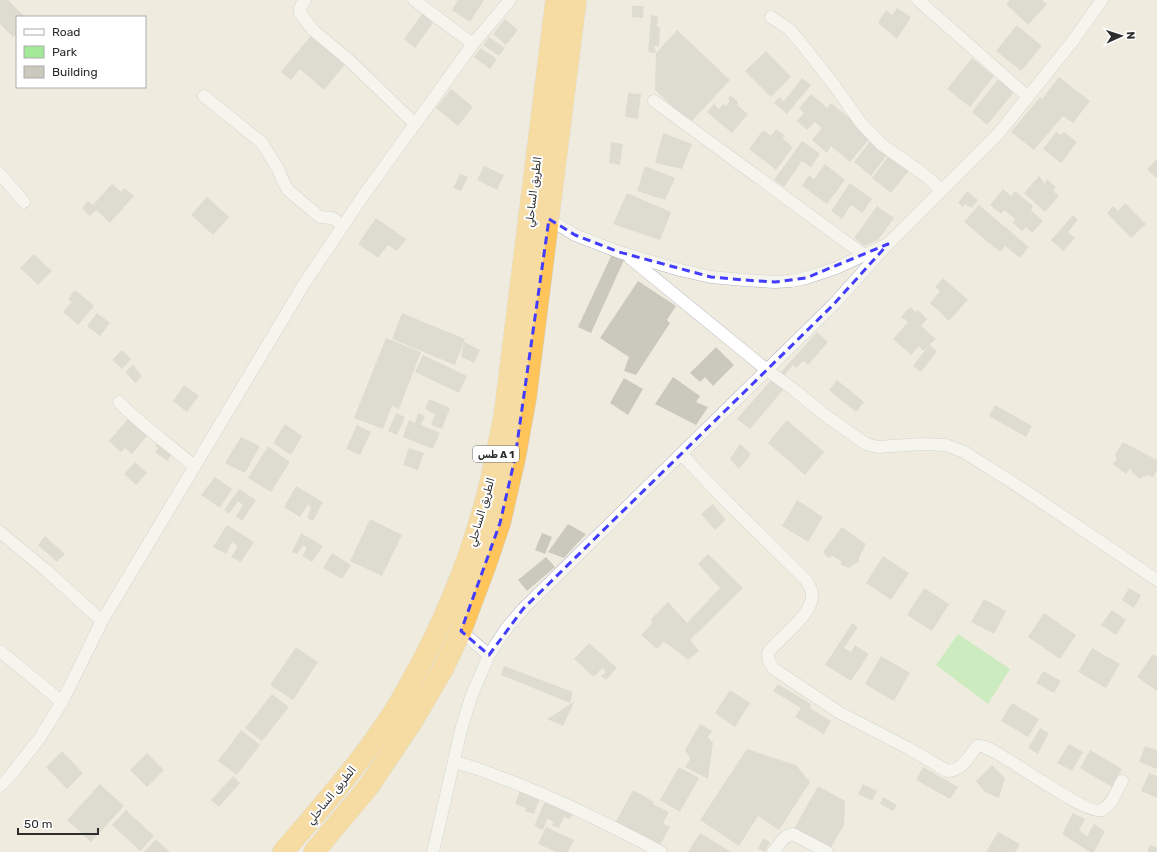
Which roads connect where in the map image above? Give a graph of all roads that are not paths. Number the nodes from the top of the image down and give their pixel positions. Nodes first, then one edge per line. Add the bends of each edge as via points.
1 (305, 0) edge
2 (414, 0) edge
3 (510, 0) edge
4 (556, 0) edge
5 (576, 0) edge
6 (918, 0) edge
7 (1102, 0) edge
8 (771, 17) dead end
9 (473, 44) junction
10 (204, 96) dead end
11 (1028, 97) junction
12 (654, 100) dead end
13 (415, 124) junction
14 (0, 174) edge
15 (941, 190) junction
16 (24, 202) dead end
17 (549, 219) junction
18 (343, 225) junction
19 (888, 244) junction
20 (626, 254) junction
21 (864, 255) junction
22 (767, 370) junction
23 (118, 402) dead end
24 (682, 454) junction
25 (194, 466) junction
26 (0, 532) edge
27 (1157, 580) edge
28 (102, 620) junction
29 (461, 631) junction
30 (0, 650) edge
31 (489, 654) junction
32 (62, 702) junction
33 (455, 763) junction
34 (1122, 781) dead end
35 (0, 786) edge
36 (283, 852) edge
37 (314, 852) edge
38 (434, 852) edge
39 (661, 852) edge
40 (773, 852) edge
41 (827, 852) edge

1 - 13 street via 300,12 313,30 349,60
2 - 9 street
3 - 9 street
4 - 36 highway, الطريق الساحلي / طس A 1 via 504,417 490,484 476,531 458,586 435,639 390,718 324,805
5 - 17 highway, الطريق الساحلي / طس A 1
6 - 11 street
7 - 11 street
8 - 15 street via 789,29 801,43 861,124 881,144
9 - 13 street
10 - 18 street via 262,143 288,190 320,217 332,218
11 - 15 street via 998,134
12 - 21 street
13 - 18 street
14 - 16 street
15 - 19 street
17 - 20 street via 575,235
17 - 29 highway, الطريق الساحلي / طس A 1 via 526,397 515,458 500,523
18 - 25 street via 304,284
19 - 21 street
19 - 22 street via 833,305
20 - 21 street via 711,277 775,282 806,278
20 - 22 street
22 - 24 street
22 - 27 street via 866,444 878,447 946,445 964,452
23 - 25 street
24 - 31 street via 523,609
24 - 34 street via 806,580 812,592 811,603 801,619 768,653 774,669 840,712 947,771 954,771 962,766 977,746 982,746 1095,811 1106,807
25 - 28 street
26 - 28 street
28 - 32 street
29 - 31 street
29 - 37 highway, الطريق الساحلي / طس A 1 via 412,722 369,786
30 - 32 street
31 - 33 street via 471,697
32 - 35 street via 39,739
33 - 38 street
33 - 39 street via 545,794
40 - 41 street via 788,834 793,834

